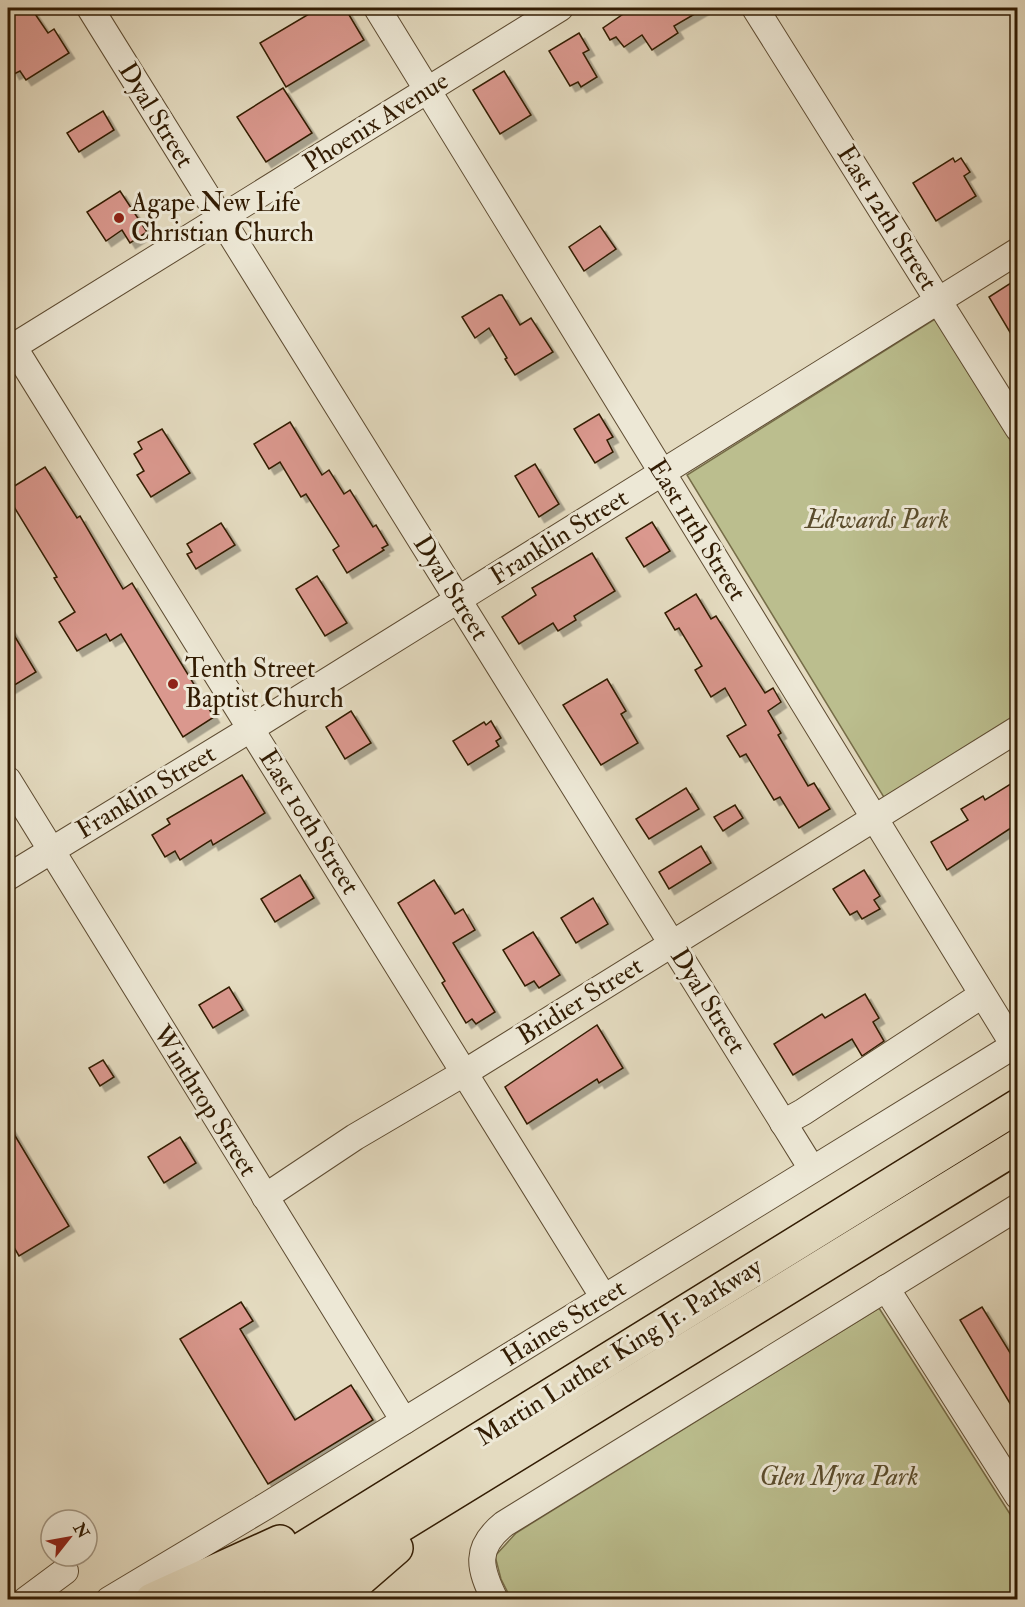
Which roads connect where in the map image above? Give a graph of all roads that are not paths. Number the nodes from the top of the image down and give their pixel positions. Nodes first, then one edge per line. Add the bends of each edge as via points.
1 (90, 8) edge
2 (377, 8) edge
3 (560, 8) edge
4 (755, 8) edge
5 (427, 90) junction
6 (220, 218) junction
7 (1017, 251) edge
8 (939, 301) junction
9 (10, 348) edge
10 (1017, 428) edge
11 (662, 472) junction
12 (458, 599) junction
13 (252, 728) junction
14 (1017, 729) edge
15 (8, 780) edge
16 (874, 818) junction
17 (51, 850) junction
18 (8, 877) edge
19 (672, 943) junction
20 (981, 994) junction
21 (1016, 1047) edge
22 (465, 1073) junction
23 (1017, 1106) edge
24 (783, 1123) junction
25 (1017, 1146) edge
26 (812, 1169) junction
27 (265, 1197) junction
28 (1017, 1207) edge
29 (886, 1288) junction
30 (604, 1298) junction
31 (404, 1421) junction
32 (527, 1447) junction
33 (388, 1494) junction
34 (1017, 1496) edge
35 (65, 1571) dead end
36 (26, 1599) edge
37 (108, 1599) edge
38 (152, 1599) edge
39 (220, 1599) edge
40 (279, 1599) edge
41 (336, 1599) edge
42 (495, 1599) edge

1 - 6 street, Dyal Street
2 - 5 street, East 11th Street
3 - 5 street, Phoenix Avenue
4 - 8 street, East 12th Street
5 - 6 street, Phoenix Avenue
5 - 11 street, East 11th Street
6 - 9 street, Phoenix Avenue
6 - 12 street, Dyal Street
7 - 8 street, Franklin Street
8 - 10 street, East 12th Street
8 - 11 street, Franklin Street
9 - 13 street, East 10th Street
11 - 12 street, Franklin Street
11 - 16 street, East 11th Street
12 - 13 street, Franklin Street
12 - 19 street, Dyal Street
13 - 17 street, Franklin Street
13 - 22 street, East 10th Street
14 - 16 street, Bridier Street
15 - 17 street, Winthrop Street
16 - 19 street, Bridier Street
16 - 20 street, East 11th Street
17 - 18 street, Franklin Street
17 - 27 street, Winthrop Street
19 - 22 street, Bridier Street
19 - 24 street, Dyal Street
20 - 21 street, East 11th Street
20 - 24 street
21 - 26 street, Haines Street
22 - 27 street, Bridier Street via 355,1137
22 - 30 street, East 10th Street
23 - 33 highway, Martin Luther King Jr. Parkway
24 - 26 street, Dyal Street
25 - 32 highway, Martin Luther King Jr. Parkway
26 - 30 street, Haines Street
27 - 31 street, Winthrop Street
28 - 29 street
29 - 34 street
29 - 42 street via 491,1534 481,1561 482,1573
30 - 31 street, Haines Street
31 - 37 street, Haines Street
32 - 40 highway, Martin Luther King Jr. Parkway
32 - 41 highway
33 - 38 highway
33 - 39 highway, Martin Luther King Jr. Parkway
35 - 36 street

